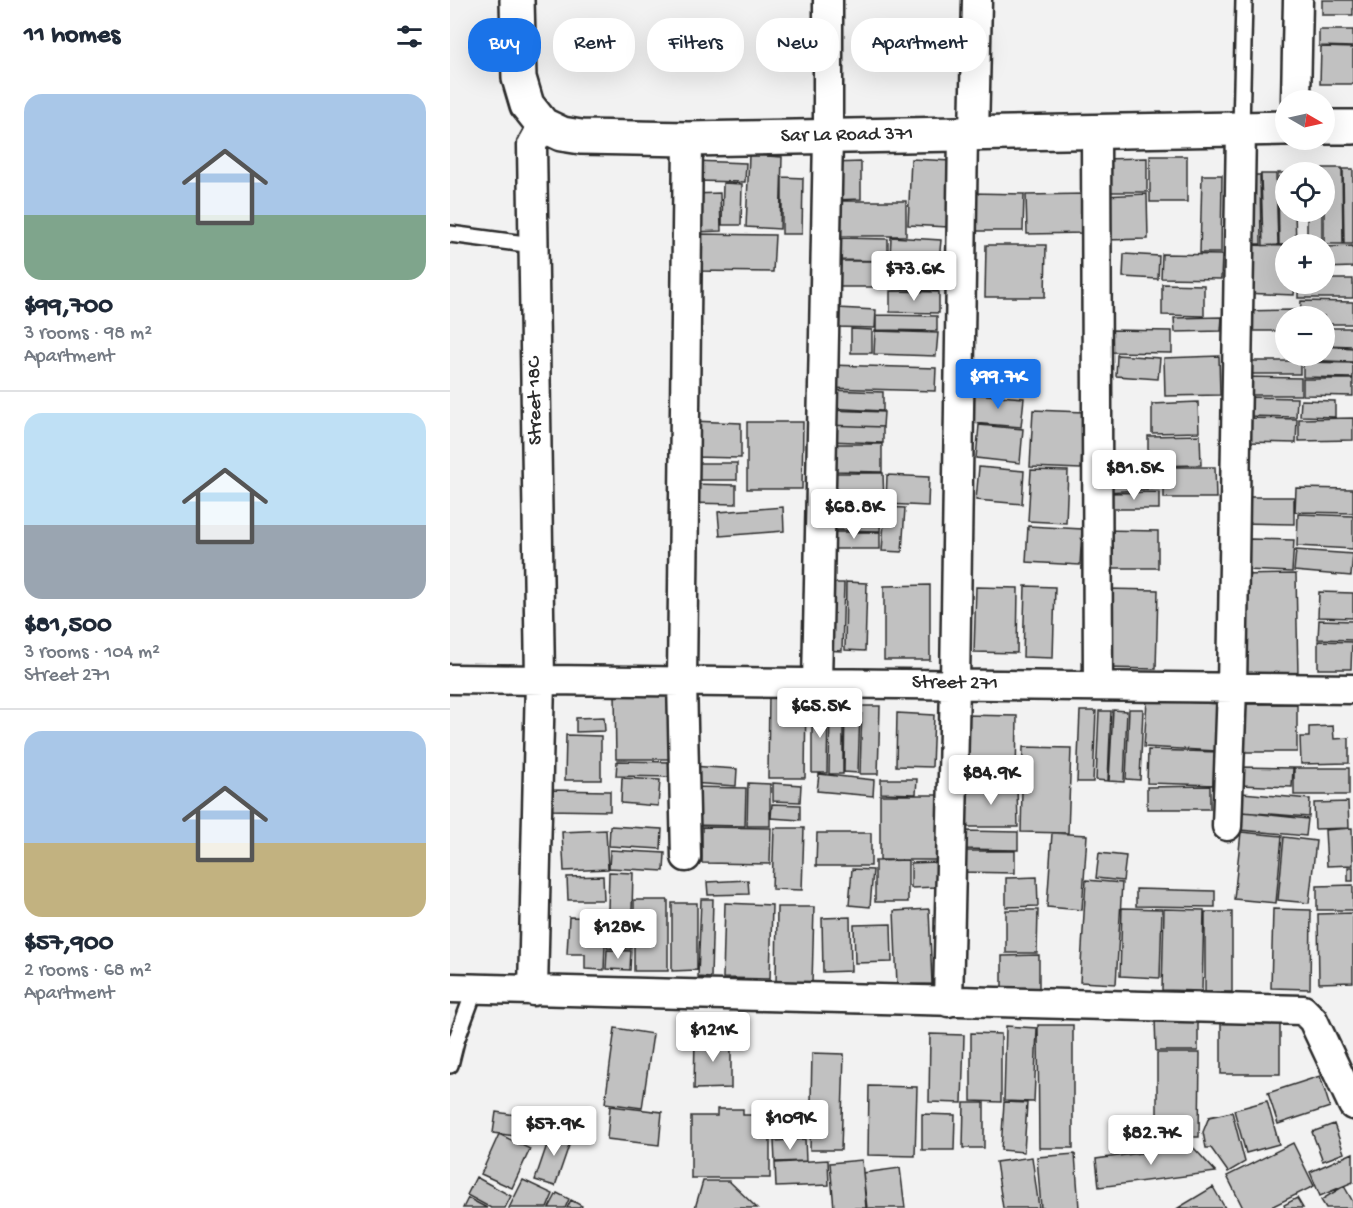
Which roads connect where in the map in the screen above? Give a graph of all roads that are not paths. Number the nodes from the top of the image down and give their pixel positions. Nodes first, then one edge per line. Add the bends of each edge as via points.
1 (517, 0) edge
2 (828, 0) edge
3 (977, 0) edge
4 (1244, 0) edge
5 (1298, 0) edge
6 (1296, 90) edge
7 (543, 124) junction
8 (1335, 127) edge
9 (1353, 127) edge
10 (1275, 128) edge
11 (1241, 129) junction
12 (1096, 132) junction
13 (969, 134) junction
14 (828, 137) junction
15 (688, 139) junction
16 (450, 234) edge
17 (533, 245) junction
18 (450, 679) edge
19 (540, 680) junction
20 (682, 681) junction
21 (817, 683) junction
22 (955, 684) junction
23 (1098, 686) junction
24 (1232, 688) junction
25 (1353, 689) edge
26 (1227, 826) dead end
27 (686, 857) dead end
28 (462, 989) edge
29 (533, 991) junction
30 (948, 1002) junction
31 (450, 1065) edge
32 (1353, 1105) edge

1 - 7 street, Sar La Road 371 via 519,78 526,105
2 - 14 street
3 - 13 street
4 - 11 lane
5 - 6 street
7 - 15 street, Sar La Road 371 via 562,134 581,137
7 - 17 street, Street 18C via 532,145
8 - 9 street
10 - 11 street, Sar La Road 371
11 - 12 street, Sar La Road 371
11 - 24 street
12 - 13 street, Sar La Road 371
12 - 23 street
13 - 14 street, Sar La Road 371
13 - 22 street
14 - 15 street, Sar La Road 371
14 - 21 street
15 - 20 street
16 - 17 lane
17 - 19 street, Street 18C
18 - 19 street, Street 271
19 - 20 street, Street 271
19 - 29 street, Street 18C
20 - 21 street, Street 271
20 - 27 street
21 - 22 street, Street 271
22 - 23 street, Street 271
22 - 30 street
23 - 24 street, Street 271
24 - 25 street, Street 271
24 - 26 street
28 - 29 street
28 - 31 lane
29 - 30 street
30 - 32 street via 1303,1010 1313,1020

